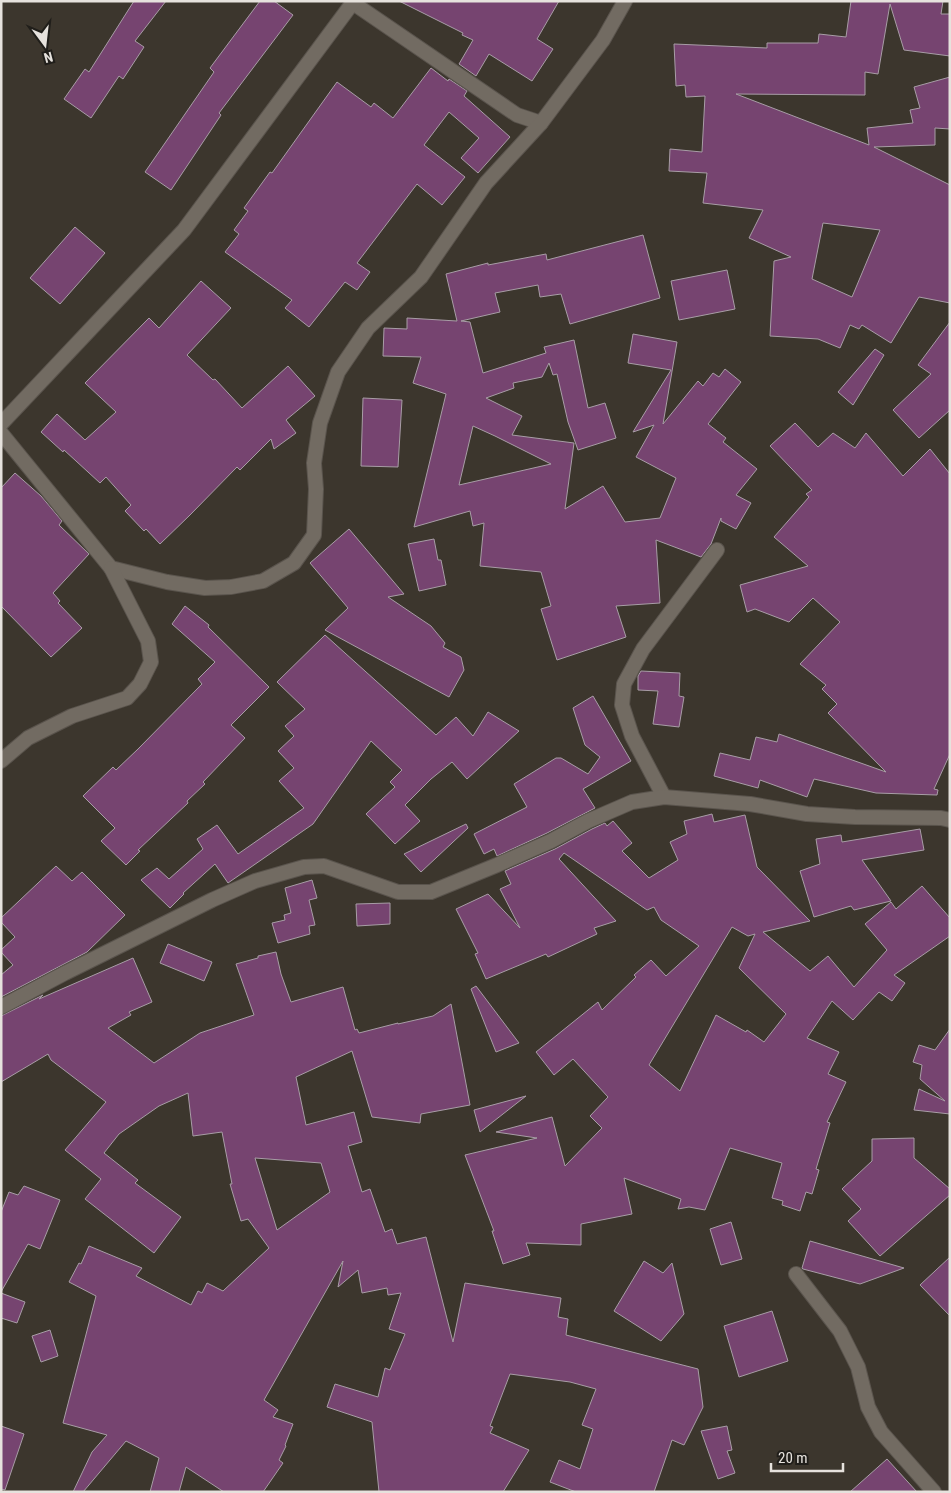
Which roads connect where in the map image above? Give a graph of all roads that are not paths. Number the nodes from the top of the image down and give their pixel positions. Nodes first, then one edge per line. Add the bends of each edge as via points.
1 (625, 1) edge
2 (354, 2) edge
3 (541, 123) junction
4 (1, 424) edge
5 (1, 433) edge
6 (717, 550) dead end
7 (111, 568) junction
8 (1, 761) edge
9 (664, 796) junction
10 (950, 820) edge
11 (1, 1006) edge
12 (796, 1274) dead end
13 (934, 1492) edge

1 - 3 street via 603,40
2 - 3 street via 516,115
2 - 4 street via 184,230
3 - 7 street via 486,183 421,277 368,328 338,372 320,423 314,463 314,535 294,563 263,581 205,588
5 - 7 street
6 - 9 street via 644,649 624,684 622,705 632,736
7 - 8 street via 148,641 151,662 140,684 127,698 72,716 28,738
9 - 10 street via 750,804 807,814
9 - 11 street via 632,802 533,849 430,892 398,892 324,866 304,867 255,881
12 - 13 street via 840,1331 858,1367 868,1407 881,1432

